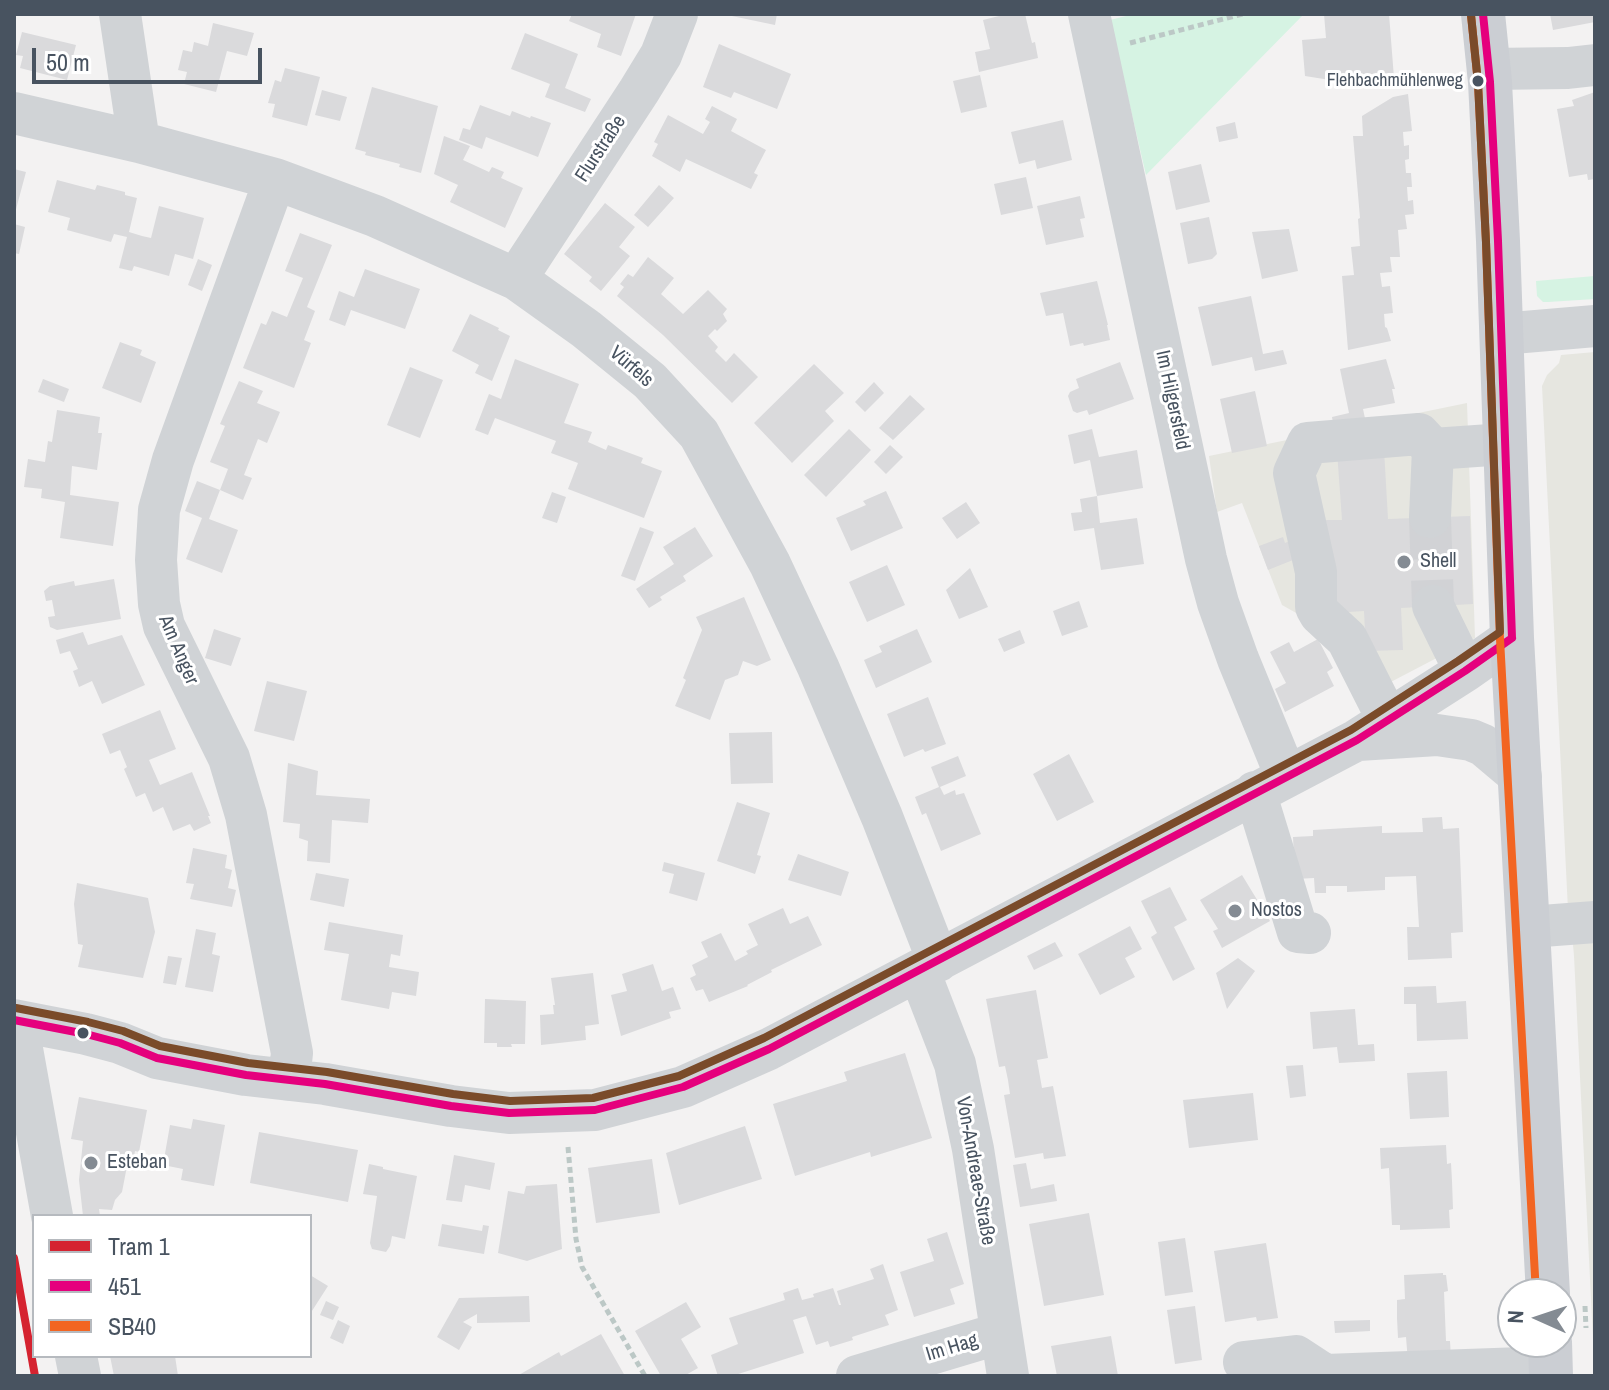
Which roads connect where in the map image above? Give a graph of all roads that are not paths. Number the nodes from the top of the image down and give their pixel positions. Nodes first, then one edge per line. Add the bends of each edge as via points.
1 (120, 14) edge
2 (677, 14) edge
3 (1483, 14) edge
4 (1094, 33) edge
5 (1595, 65) edge
6 (1489, 69) junction
7 (14, 113) edge
8 (139, 142) junction
9 (275, 179) junction
10 (516, 279) junction
11 (1595, 326) edge
12 (1501, 334) junction
13 (1505, 444) junction
14 (1433, 449) junction
15 (1430, 517) tunnel mouth
16 (1433, 606) tunnel mouth
17 (1512, 638) junction
18 (1465, 671) junction
19 (1372, 730) junction
20 (1521, 777) junction
21 (1271, 784) junction
22 (1595, 922) edge
23 (1529, 927) junction
24 (1310, 933) dead end
25 (929, 966) junction
26 (16, 1020) edge
27 (289, 1080) junction
28 (52, 1214) edge
29 (1547, 1278) edge
30 (1001, 1333) junction
31 (1244, 1362) dead end
32 (1551, 1362) edge
33 (857, 1376) edge
34 (1008, 1376) edge

1 - 8 street
2 - 10 street, Flurstraße via 661,55
3 - 6 main road
4 - 21 street, Im Hilgersfeld via 1206,559
5 - 6 street
6 - 12 main road
7 - 8 street, Vürfels
8 - 9 street, Vürfels
9 - 10 street, Vürfels via 375,216
9 - 27 street, Am Anger via 173,460 159,510 156,560 164,626 229,758 246,815 292,1053
10 - 25 street, Vürfels via 650,381 699,434 770,564 818,667 882,817
11 - 12 street
12 - 13 main road
13 - 14 street
13 - 17 main road
14 - 15 street
14 - 19 street via 1419,434 1308,443 1294,473 1316,572 1316,607 1347,639
16 - 18 street
17 - 18 street
17 - 20 main road
18 - 19 street
19 - 20 street via 1471,740
19 - 21 street
20 - 23 main road
21 - 24 street, Im Hilgersfeld via 1298,932
21 - 25 street
22 - 23 street
23 - 29 main road
25 - 27 street via 683,1087 595,1110 509,1113
25 - 30 street, Von-Andreae-Straße via 973,1149
26 - 27 street via 120,1043 157,1058
26 - 28 street
30 - 33 street, Im Hag
30 - 34 street, Von-Andreae-Straße
31 - 32 street via 1296,1356 1325,1375

